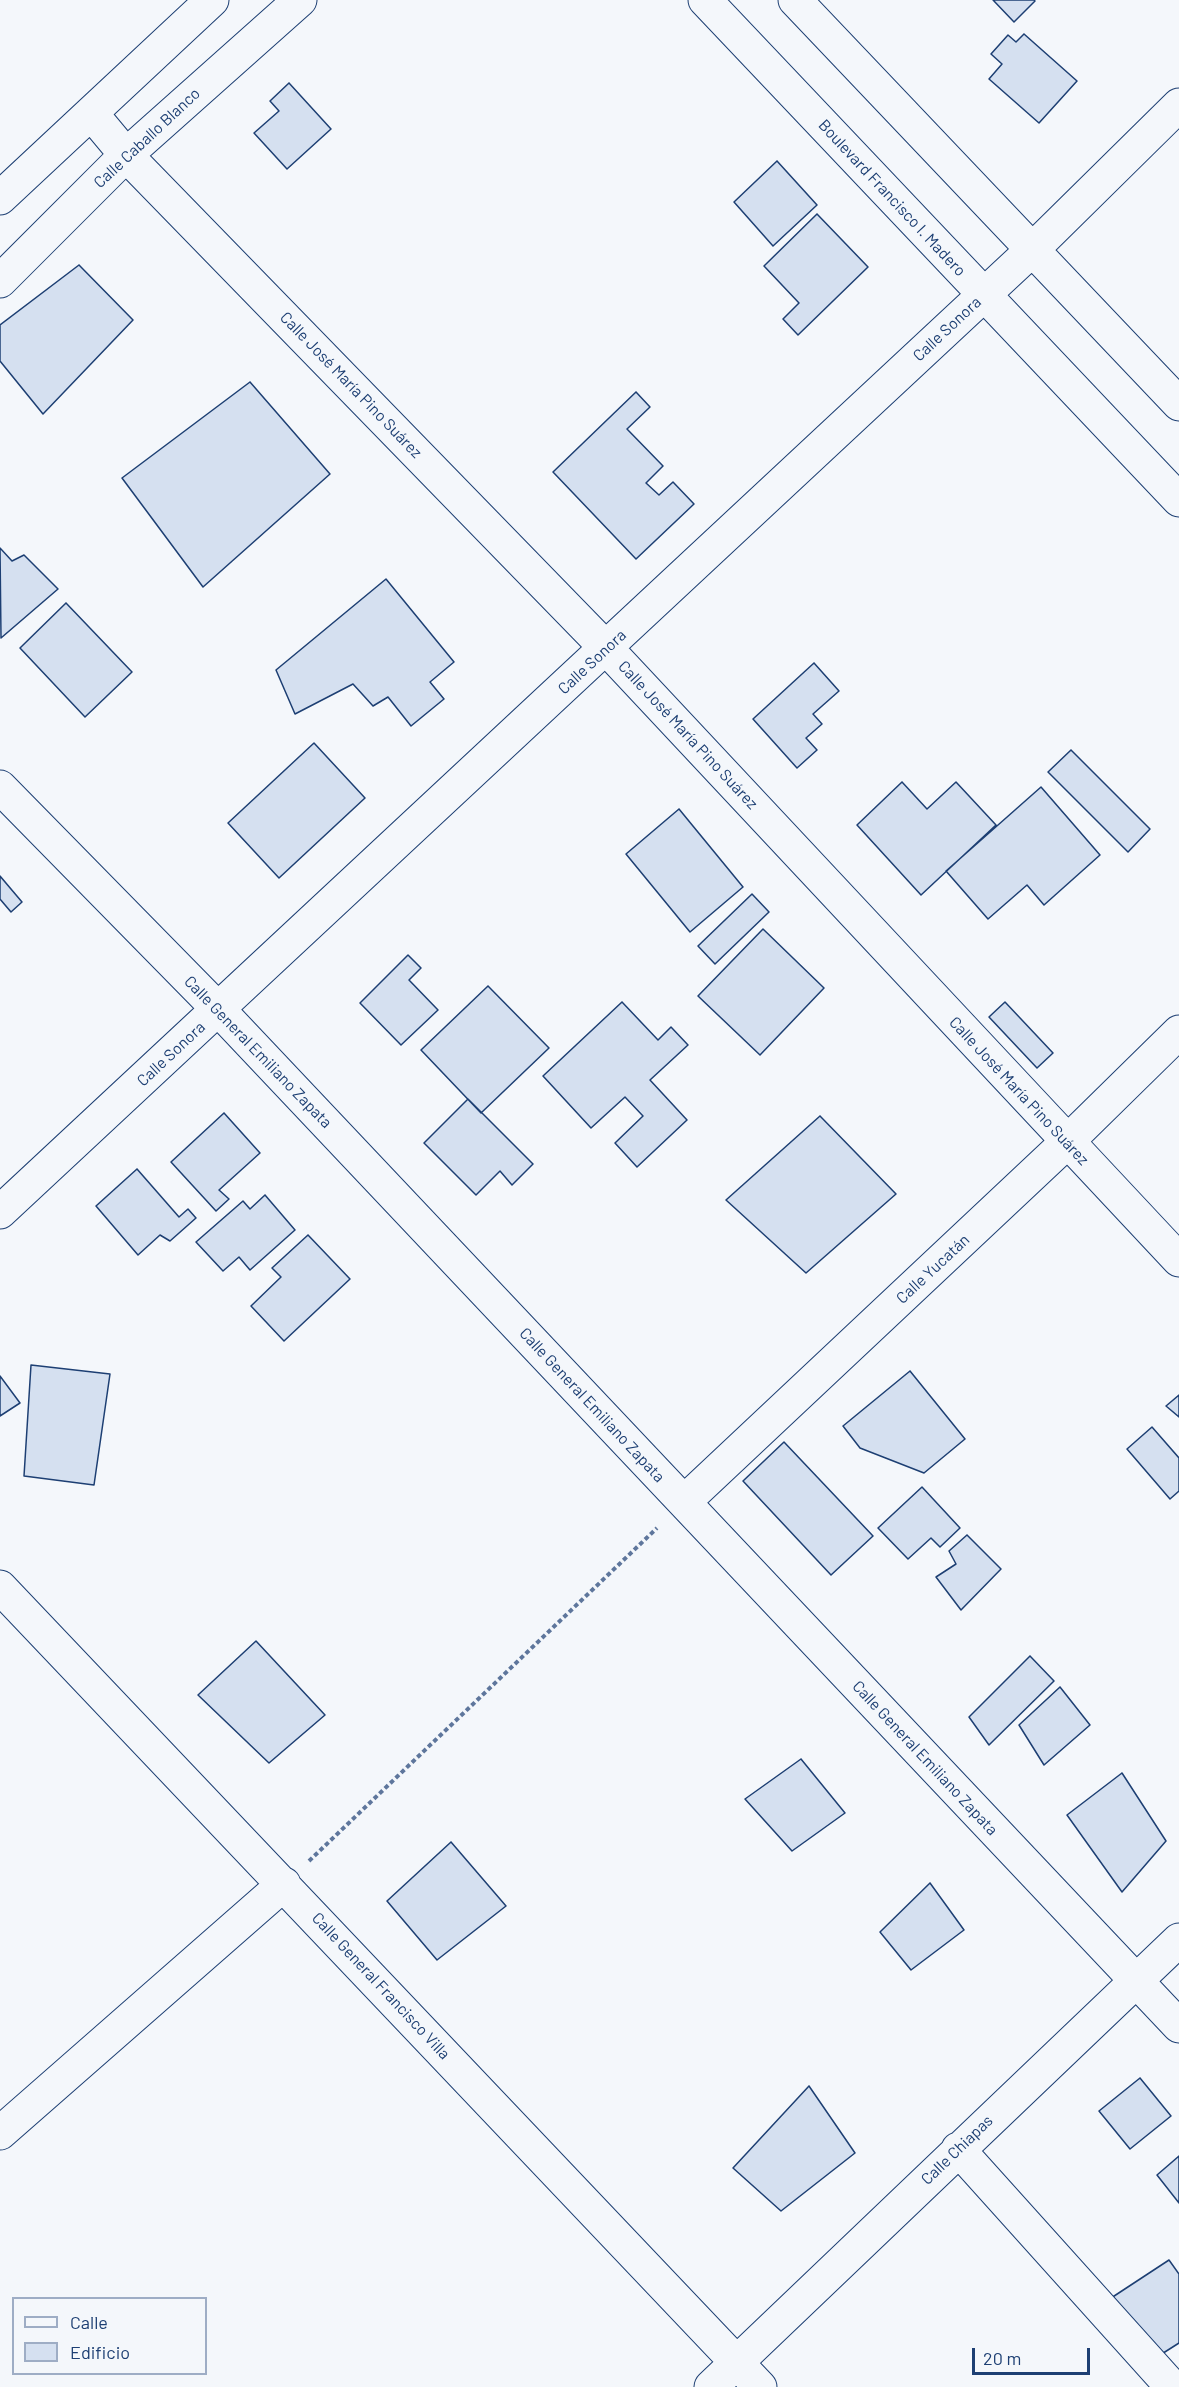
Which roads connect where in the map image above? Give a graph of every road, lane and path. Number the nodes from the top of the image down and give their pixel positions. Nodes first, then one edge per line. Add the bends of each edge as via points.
1 (300, 0) edge
2 (705, 0) edge
3 (795, 0) edge
4 (201, 4) edge
5 (1179, 105) edge
6 (91, 113) junction
7 (126, 155) junction
8 (0, 198) edge
9 (1032, 250) junction
10 (0, 281) edge
11 (984, 295) junction
12 (1179, 404) edge
13 (1179, 500) edge
14 (607, 649) junction
15 (1, 790) edge
16 (219, 1010) junction
17 (1179, 1032) edge
18 (1067, 1142) junction
19 (0, 1212) edge
20 (1179, 1260) edge
21 (684, 1502) junction
22 (0, 1587) edge
23 (284, 1884) junction
24 (1179, 1940) edge
25 (1136, 1981) junction
26 (1179, 2026) edge
27 (0, 2133) edge
28 (958, 2149) junction
29 (736, 2361) junction
30 (711, 2387) edge
31 (760, 2387) edge
32 (1172, 2387) edge

1 - 7 street, Calle Caballo Blanco
2 - 11 street, Boulevard Francisco I. Madero
3 - 9 street
4 - 6 street
5 - 9 street, Calle Sonora
6 - 7 street, Calle José María Pino Suárez
6 - 8 street
7 - 10 street, Calle Caballo Blanco
7 - 14 street, Calle José María Pino Suárez
9 - 11 street, Calle Sonora
9 - 12 street
11 - 13 street, Boulevard Francisco I. Madero
11 - 14 street, Calle Sonora
14 - 16 street, Calle Sonora
14 - 18 street, Calle José María Pino Suárez
15 - 16 street, Calle General Emiliano Zapata
16 - 19 street, Calle Sonora
16 - 21 street, Calle General Emiliano Zapata
17 - 18 street, Calle Yucatán
18 - 20 street, Calle José María Pino Suárez
18 - 21 street, Calle Yucatán
21 - 23 path
21 - 25 street, Calle General Emiliano Zapata
22 - 23 street, Calle General Francisco Villa
23 - 27 street
23 - 29 street, Calle General Francisco Villa
24 - 25 street, Calle Chiapas
25 - 26 street, Calle General Emiliano Zapata
25 - 28 street, Calle Chiapas
28 - 29 street, Calle Chiapas
28 - 32 street
29 - 30 street, Calle Chiapas
29 - 31 street, Calle General Francisco Villa

